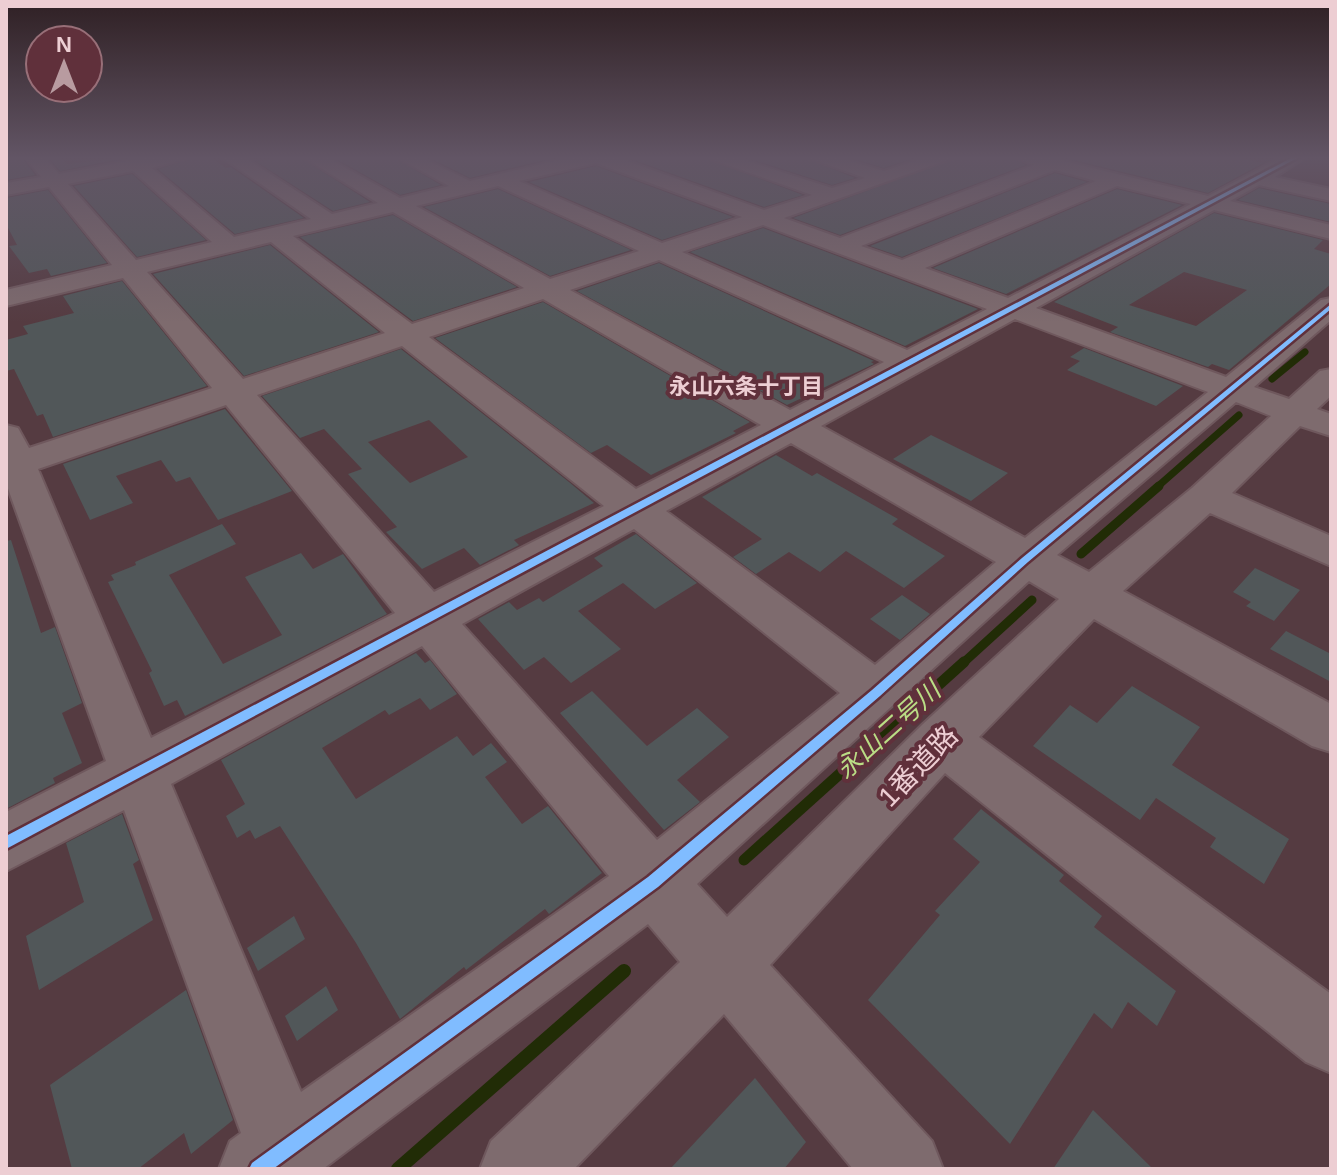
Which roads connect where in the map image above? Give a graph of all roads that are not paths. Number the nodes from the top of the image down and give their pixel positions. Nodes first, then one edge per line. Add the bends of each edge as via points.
1 (81, 212) edge
2 (191, 212) edge
3 (315, 212) edge
4 (367, 212) edge
5 (408, 212) edge
6 (571, 212) edge
7 (746, 212) edge
8 (782, 212) edge
9 (929, 212) edge
10 (1039, 212) edge
11 (1195, 212) edge
12 (1248, 212) edge
13 (763, 218) junction
14 (329, 221) junction
15 (1331, 232) edge
16 (275, 234) junction
17 (230, 245) junction
18 (839, 246) junction
19 (661, 252) junction
20 (130, 268) junction
21 (902, 269) junction
22 (10, 289) edge
23 (546, 289) junction
24 (1331, 306) edge
25 (1012, 309) junction
26 (408, 335) junction
27 (911, 363) junction
28 (1231, 390) junction
29 (237, 391) junction
30 (1319, 406) edge
31 (789, 427) junction
32 (10, 455) edge
33 (1206, 496) junction
34 (636, 510) junction
35 (1331, 552) edge
36 (1025, 560) junction
37 (1092, 594) junction
38 (431, 619) junction
39 (876, 693) junction
40 (1331, 730) edge
41 (942, 740) junction
42 (140, 772) junction
43 (6, 843) edge
44 (653, 882) junction
45 (726, 964) junction
46 (1331, 1037) edge
47 (271, 1158) edge
48 (519, 1169) edge
49 (904, 1169) edge

1 - 20 street
2 - 17 street
3 - 14 street
4 - 14 street
5 - 23 street
6 - 19 street
7 - 13 street
8 - 13 street
9 - 18 street
10 - 21 street
11 - 25 street
12 - 15 street
13 - 18 street
13 - 19 street
14 - 16 street
16 - 17 street
16 - 26 street
17 - 20 street
18 - 21 street
19 - 23 street
19 - 27 street
20 - 22 street
20 - 29 street
21 - 25 street
23 - 26 street
23 - 31 street
24 - 28 street
25 - 27 street
25 - 28 street
26 - 29 street
26 - 34 street
27 - 31 street
28 - 30 street
28 - 36 street
29 - 32 street
29 - 38 street
30 - 33 street, 1番道路
31 - 34 street
31 - 36 street
32 - 42 street
33 - 35 street
33 - 37 street, 1番道路
34 - 38 street
34 - 39 street
36 - 37 street
36 - 39 street
37 - 40 street
37 - 41 street, 1番道路
38 - 42 street
38 - 44 street
39 - 44 street
41 - 45 street, 1番道路
41 - 46 street
42 - 43 street
42 - 47 street
44 - 45 street
44 - 47 street
45 - 48 street, 1番道路
45 - 49 street

